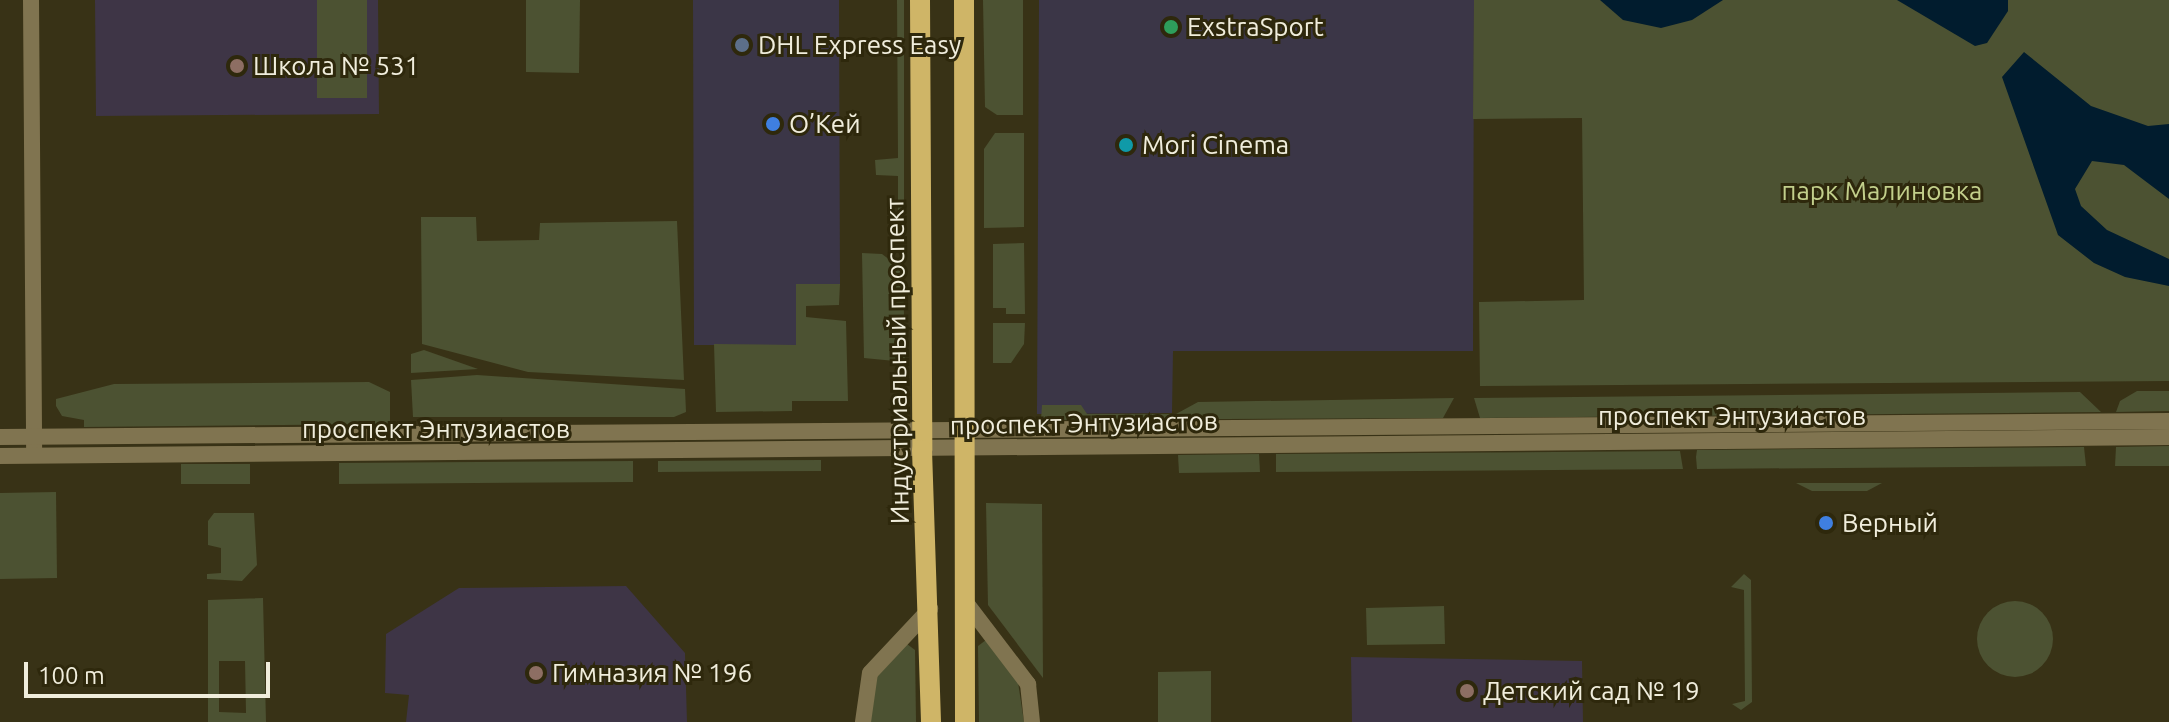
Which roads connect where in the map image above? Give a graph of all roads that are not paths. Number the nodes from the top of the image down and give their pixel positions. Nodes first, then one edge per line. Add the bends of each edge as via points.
1 (31, 0) edge
2 (920, 0) edge
3 (964, 0) edge
4 (2169, 421) edge
5 (0, 437) edge
6 (34, 437) junction
7 (2169, 437) edge
8 (922, 440) junction
9 (967, 440) junction
10 (0, 456) edge
11 (34, 456) junction
12 (964, 600) junction
13 (930, 609) junction
14 (863, 722) edge
15 (931, 722) edge
16 (965, 722) edge
17 (1032, 722) edge

1 - 6 street
2 - 8 main road, Индустриальный проспект
3 - 9 main road
4 - 9 street, проспект Энтузиастов
5 - 6 street, проспект Энтузиастов
6 - 8 street, проспект Энтузиастов
6 - 11 street
7 - 9 street, проспект Энтузиастов
8 - 9 street, проспект Энтузиастов
8 - 11 street, проспект Энтузиастов
8 - 13 main road, Индустриальный проспект
9 - 12 main road
10 - 11 street, проспект Энтузиастов
12 - 16 main road
12 - 17 street via 1028,684
13 - 14 street via 870,673
13 - 15 main road, Индустриальный проспект

